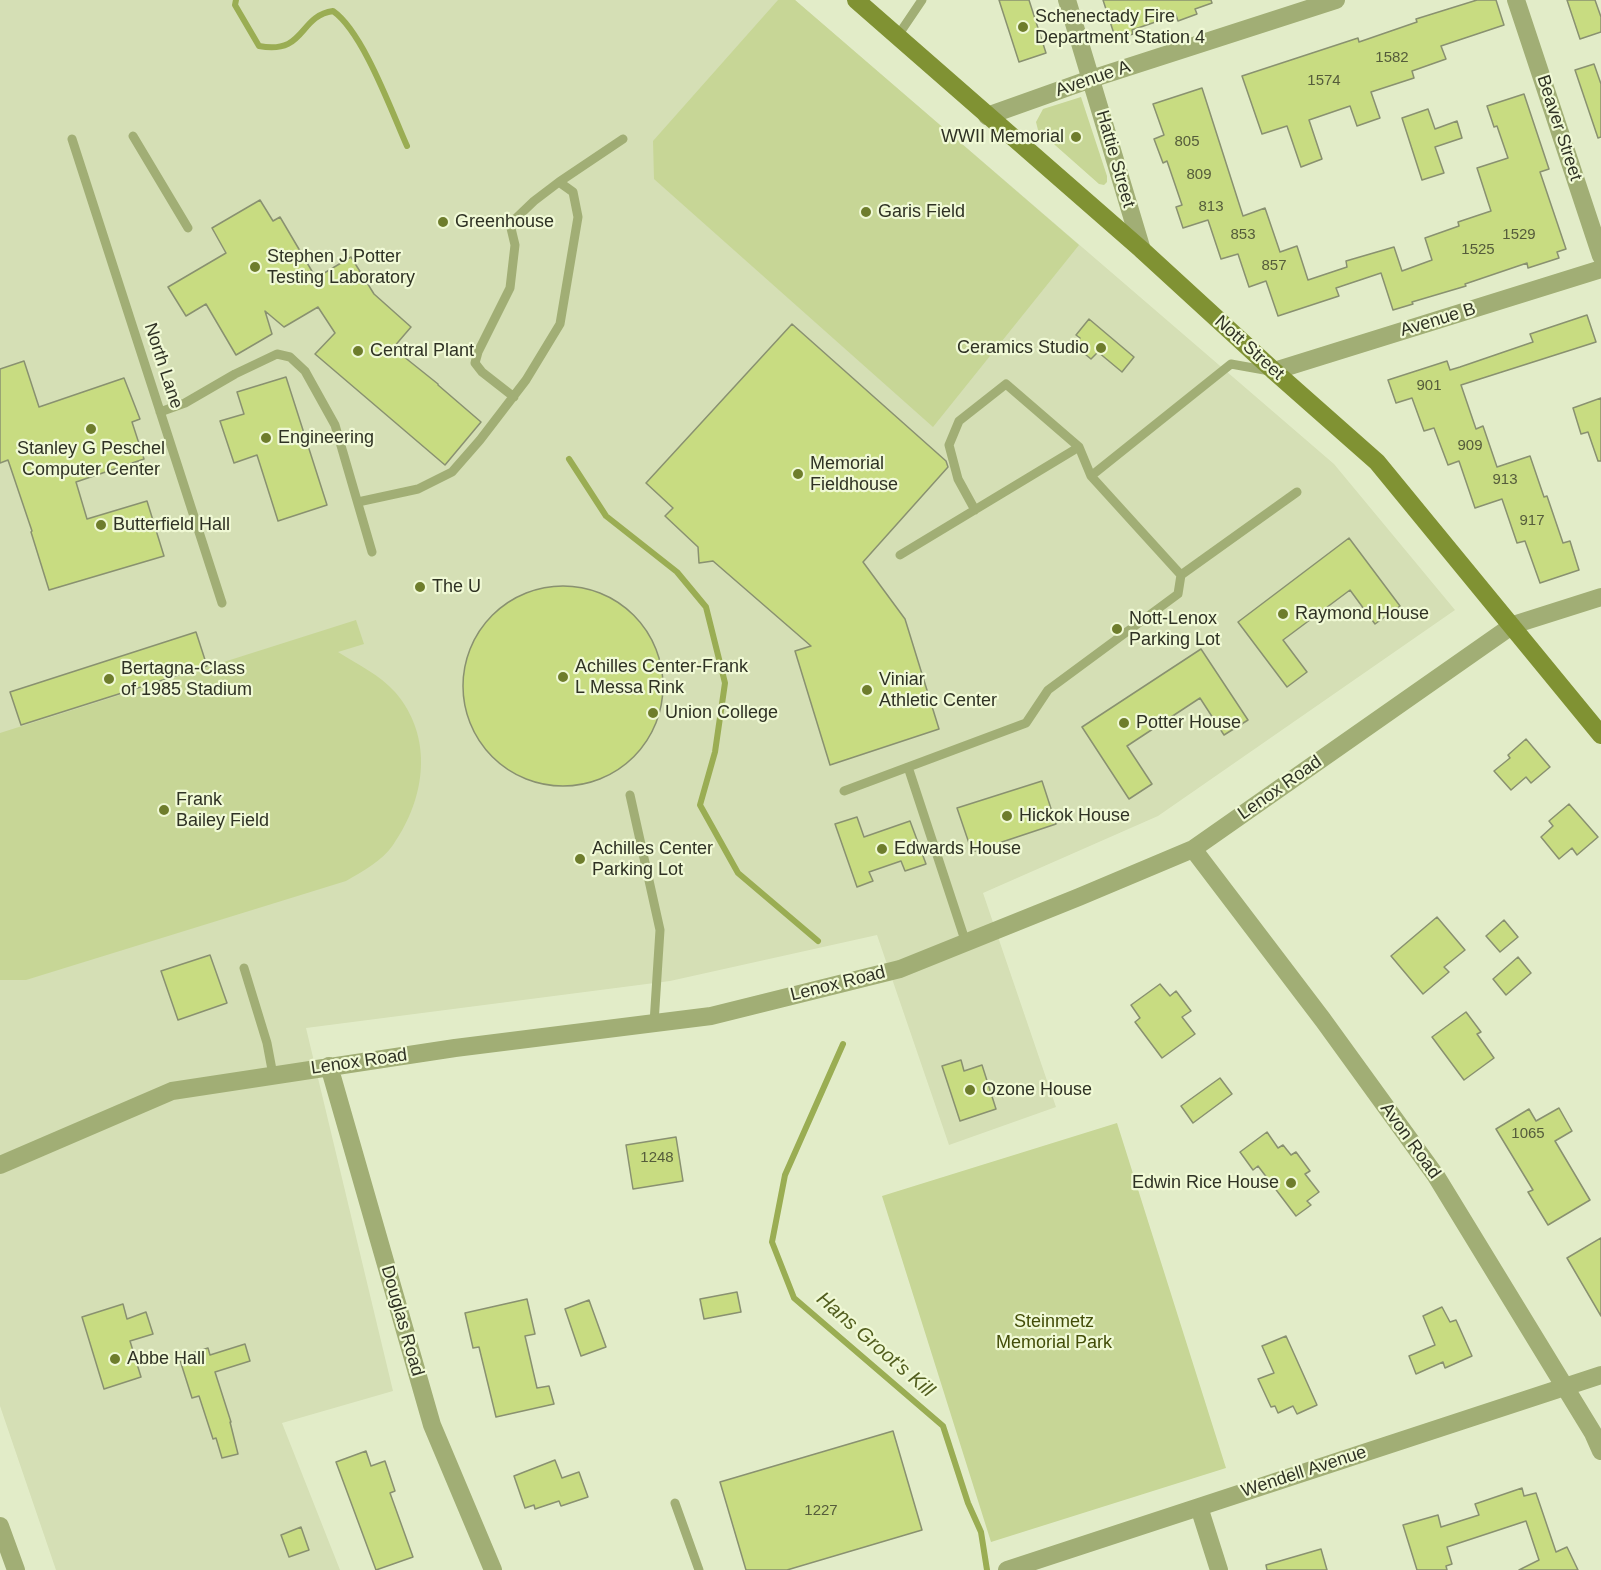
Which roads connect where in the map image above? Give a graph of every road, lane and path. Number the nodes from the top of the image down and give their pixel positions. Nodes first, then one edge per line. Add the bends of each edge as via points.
1 (855, 0) edge
2 (922, 0) edge
3 (1067, 0) edge
4 (1336, 0) edge
5 (1516, 0) edge
6 (897, 37) junction
7 (1091, 79) junction
8 (987, 116) junction
9 (133, 136) dead end
10 (72, 139) dead end
11 (623, 139) dead end
12 (559, 182) junction
13 (188, 228) dead end
14 (1142, 250) junction
15 (1601, 256) edge
16 (1601, 268) edge
17 (1274, 371) junction
18 (514, 397) junction
19 (160, 412) junction
20 (1079, 447) junction
21 (1091, 476) junction
22 (1297, 492) dead end
23 (358, 502) junction
24 (975, 510) junction
25 (372, 552) dead end
26 (900, 555) dead end
27 (1181, 575) junction
28 (1601, 597) edge
29 (222, 603) dead end
30 (1513, 625) junction
31 (1601, 735) edge
32 (908, 767) junction
33 (844, 791) dead end
34 (630, 795) dead end
35 (1193, 849) junction
36 (966, 943) junction
37 (244, 968) dead end
38 (654, 1023) junction
39 (329, 1066) junction
40 (273, 1075) junction
41 (0, 1165) edge
42 (1601, 1375) edge
43 (1564, 1387) junction
44 (1601, 1451) edge
45 (675, 1503) dead end
46 (1199, 1507) junction
47 (0, 1526) edge
48 (15, 1570) edge
49 (493, 1570) edge
50 (699, 1570) edge
51 (1007, 1570) edge
52 (1219, 1570) edge

1 - 6 main road, Nott Street
2 - 6 lane
3 - 7 street, Hattie Street
4 - 7 street, Avenue A
5 - 15 street, Beaver Street
6 - 8 main road, Nott Street
7 - 8 street, Avenue A
7 - 14 street, Hattie Street
8 - 14 main road, Nott Street
9 - 13 lane
10 - 19 lane, North Lane
11 - 12 lane
12 - 18 lane via 573,192 578,217 560,324
12 - 18 lane via 510,224 515,245 510,288 475,363
14 - 17 main road, Nott Street
16 - 17 street, Avenue B
17 - 21 lane via 1231,364
17 - 30 main road, Nott Street via 1377,462
18 - 23 lane via 452,472 418,489
19 - 23 lane via 185,403 277,354 290,357 305,371 335,425
19 - 29 lane, North Lane
20 - 21 lane
20 - 24 lane
20 - 24 lane via 1006,384 959,421 949,444 958,479
21 - 27 lane
22 - 27 lane
23 - 25 lane
24 - 26 lane
27 - 32 lane via 1178,594 1048,690 1026,723
28 - 30 street, Lenox Road
30 - 31 main road, Nott Street
30 - 35 street, Lenox Road
32 - 33 lane
32 - 36 lane
34 - 38 lane via 660,930
35 - 36 street, Lenox Road
35 - 43 street, Avon Road via 1436,1176
36 - 38 street, Lenox Road via 900,969 711,1016
37 - 40 lane
38 - 39 street, Lenox Road
39 - 40 street, Lenox Road
39 - 49 street, Douglas Road via 432,1425
40 - 41 street, Lenox Road via 172,1090
42 - 43 street, Wendell Avenue
43 - 44 street, Avon Road
43 - 46 street, Wendell Avenue
45 - 50 lane
46 - 51 street, Wendell Avenue
46 - 52 street
47 - 48 street

